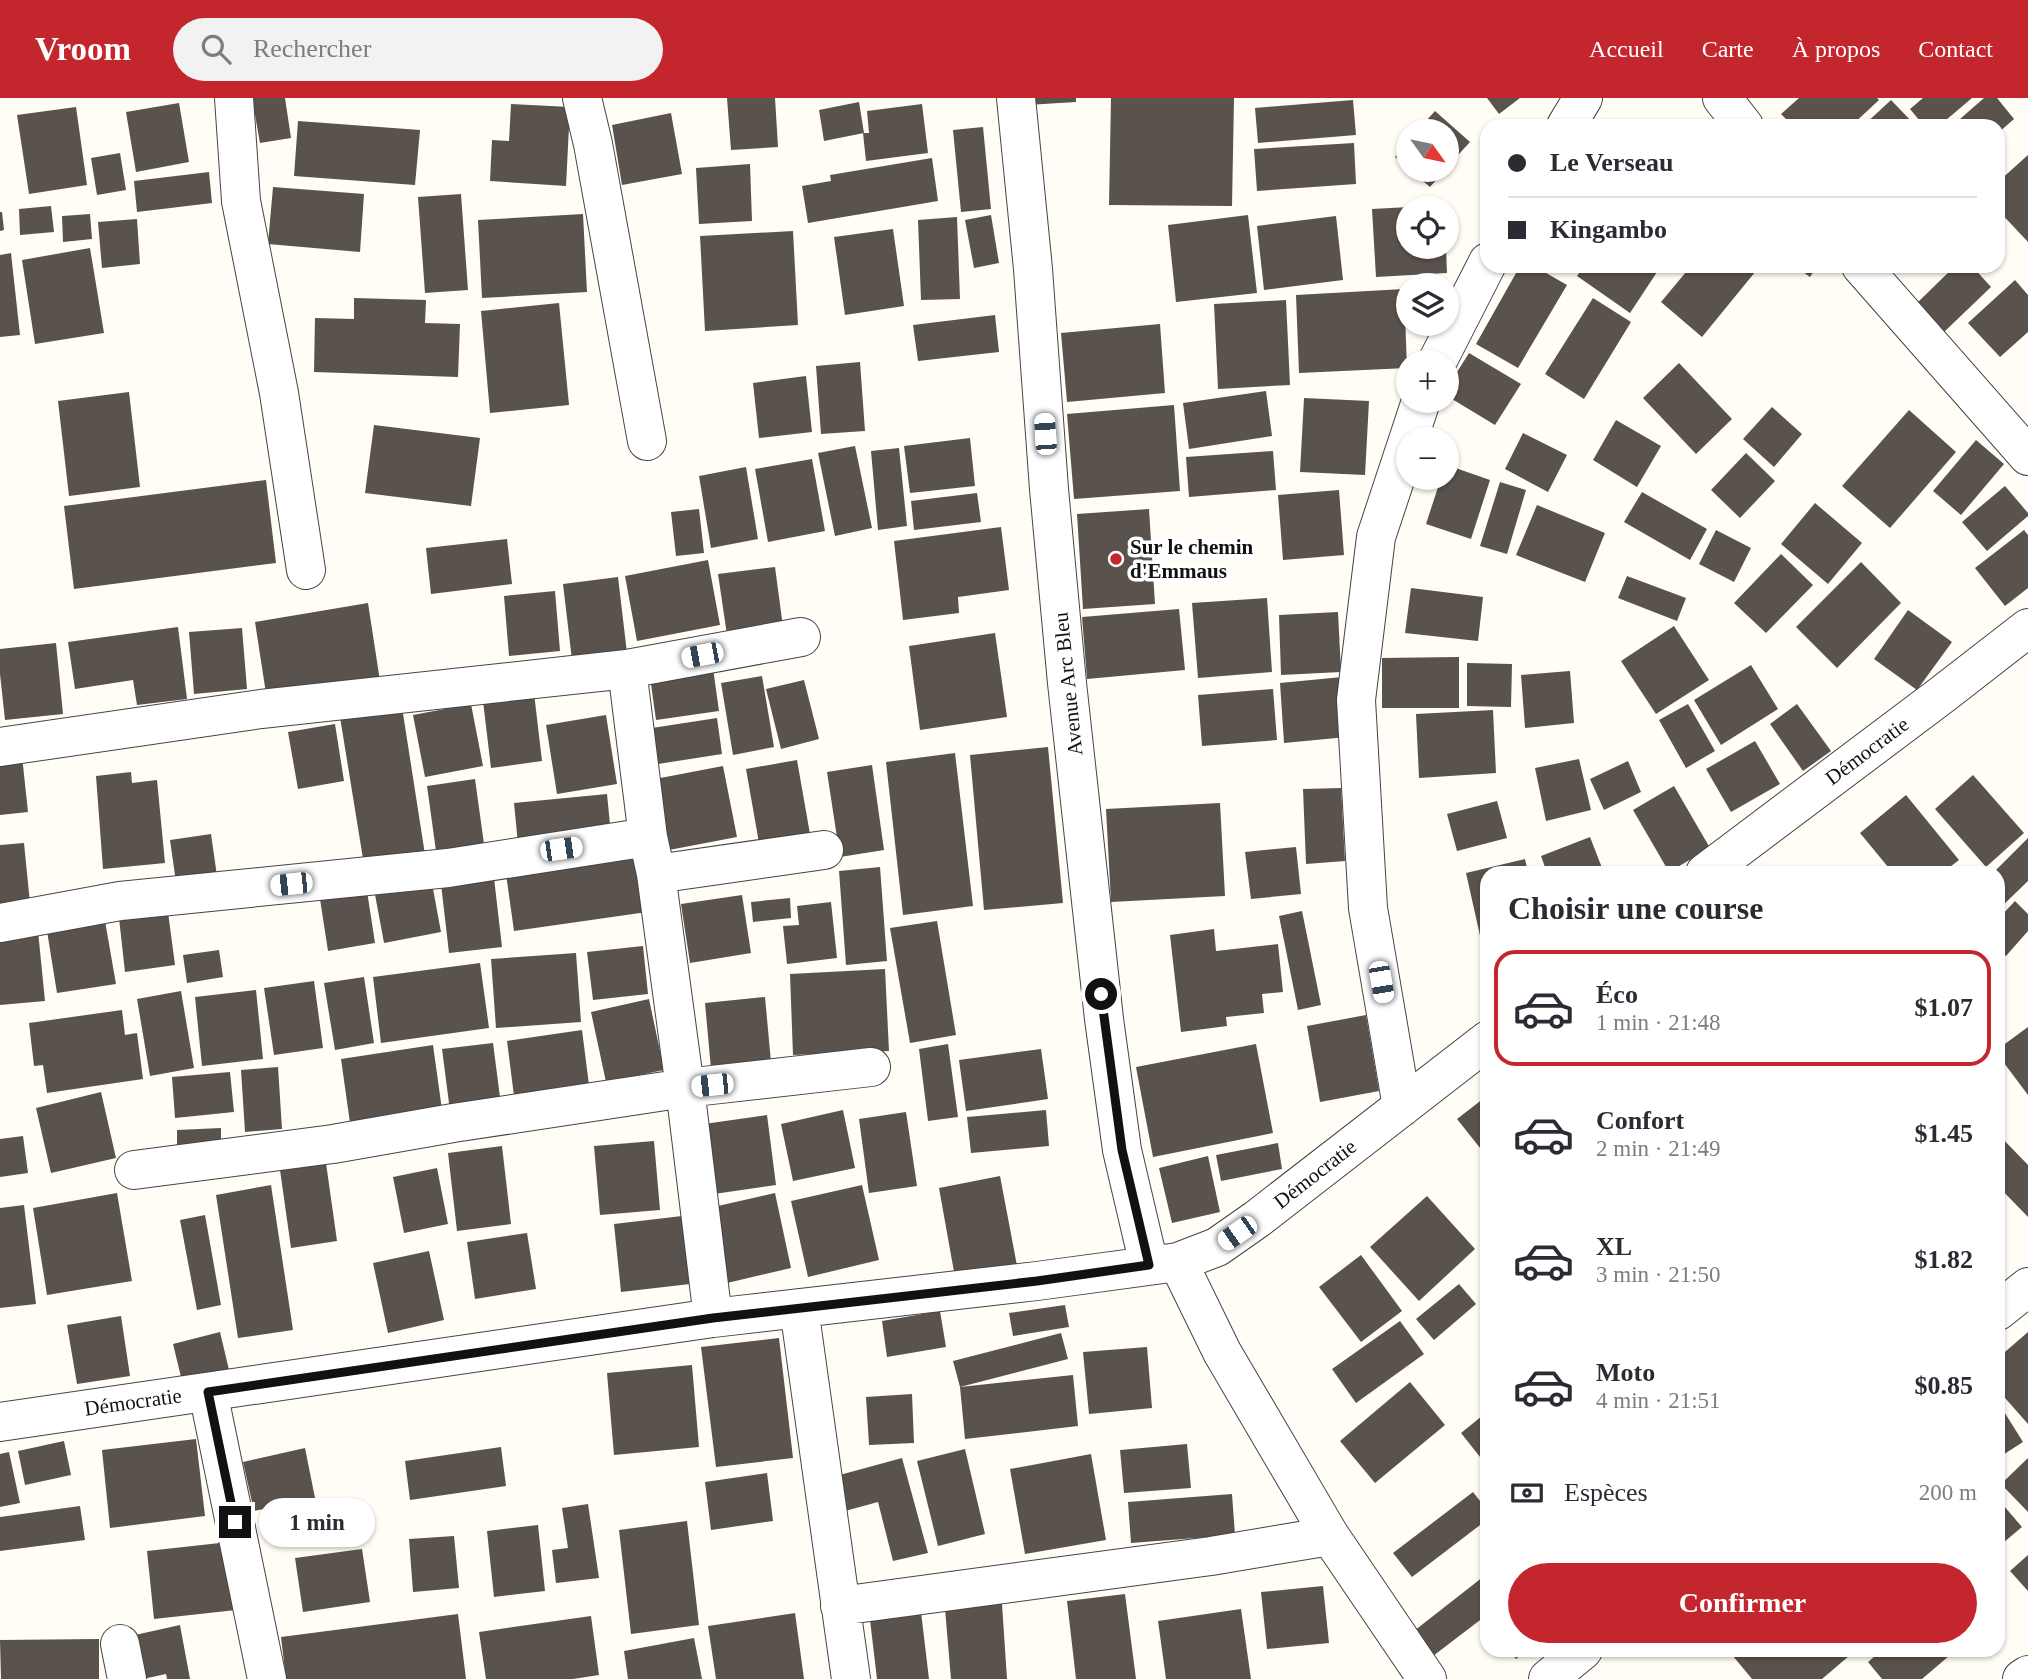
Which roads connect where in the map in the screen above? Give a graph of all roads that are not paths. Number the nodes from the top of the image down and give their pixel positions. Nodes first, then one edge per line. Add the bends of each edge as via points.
1 (234, 98) edge
2 (582, 98) edge
3 (1016, 98) edge
4 (1583, 98) edge
5 (1722, 98) edge
6 (1570, 119) edge
7 (1738, 119) edge
8 (1482, 273) edge
9 (1867, 273) edge
10 (1443, 350) edge
11 (1417, 413) edge
12 (647, 441) dead end
13 (2028, 456) edge
14 (306, 570) dead end
15 (2028, 628) edge
16 (801, 637) dead end
17 (627, 669) junction
18 (0, 747) edge
19 (648, 837) junction
20 (824, 850) dead end
21 (1714, 866) edge
22 (656, 874) junction
23 (0, 923) edge
24 (1480, 1047) edge
25 (871, 1067) dead end
26 (685, 1088) junction
27 (1402, 1107) junction
28 (134, 1170) dead end
29 (1163, 1264) junction
30 (2028, 1287) edge
31 (2005, 1305) edge
32 (799, 1308) junction
33 (713, 1318) junction
34 (208, 1392) junction
35 (0, 1422) edge
36 (1330, 1536) junction
37 (840, 1606) junction
38 (1575, 1657) edge
39 (2028, 1675) edge
40 (267, 1679) edge
41 (850, 1679) edge
42 (1427, 1679) edge
43 (1548, 1679) edge
44 (2022, 1679) edge

1 - 14 street via 241,201 279,393
2 - 12 street
3 - 29 street, Avenue Arc Bleu via 1048,489 1102,1006 1122,1150
4 - 6 street
5 - 7 street
8 - 10 street
9 - 13 street
11 - 27 street via 1376,537 1356,700 1368,908
15 - 21 street, Démocratie
16 - 17 street
17 - 18 street via 261,709
17 - 19 street
19 - 22 street
19 - 23 street via 448,867 120,901
20 - 22 street
22 - 26 street
24 - 27 street, Démocratie
25 - 26 street
26 - 28 street via 333,1144
26 - 33 street
27 - 29 street, Démocratie via 1217,1247
29 - 32 street, Démocratie
29 - 36 street, Avenue Arc Bleu via 1222,1352
30 - 31 street
32 - 33 street, Démocratie
32 - 37 street
33 - 34 street, Démocratie
34 - 35 street, Démocratie
34 - 40 street
36 - 37 street
36 - 42 street, Avenue Arc Bleu
37 - 41 street
38 - 43 street
39 - 44 street

